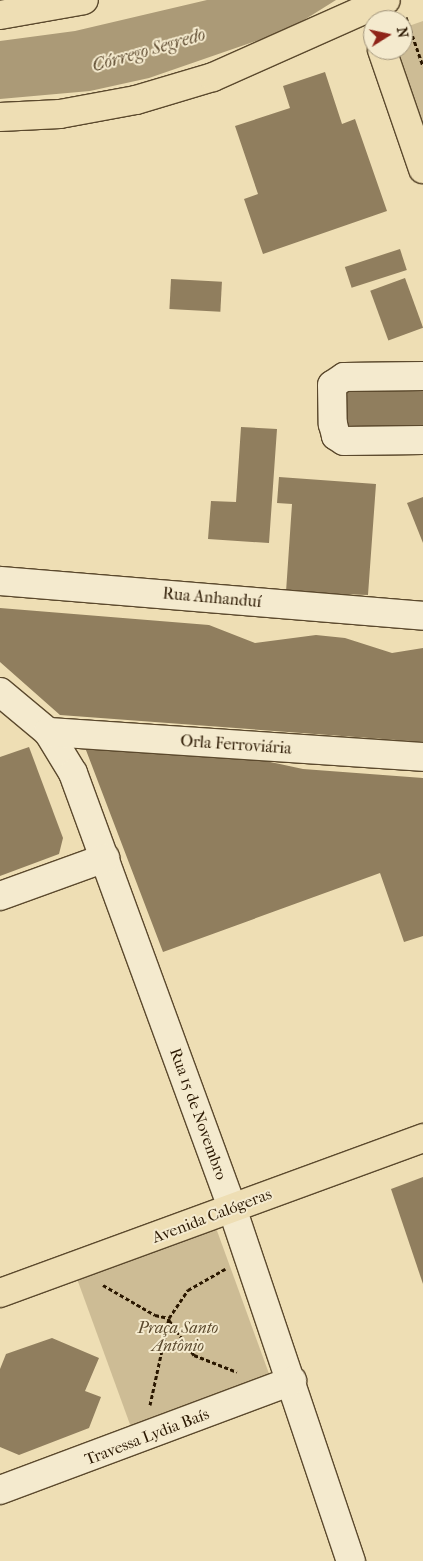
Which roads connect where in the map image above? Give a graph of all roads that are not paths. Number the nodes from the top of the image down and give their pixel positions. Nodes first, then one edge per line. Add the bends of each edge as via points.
1 (84, 0) edge
2 (379, 8) edge
3 (0, 15) edge
4 (385, 60) edge
5 (0, 117) edge
6 (423, 169) edge
7 (423, 376) edge
8 (423, 440) edge
9 (0, 581) edge
10 (423, 616) edge
11 (0, 692) edge
12 (48, 732) junction
13 (423, 757) edge
14 (105, 858) junction
15 (0, 896) edge
16 (423, 1138) edge
17 (232, 1208) junction
18 (0, 1293) edge
19 (292, 1381) junction
20 (0, 1490) edge
21 (351, 1561) edge

1 - 3 main road
2 - 5 main road via 213,77 136,100 60,114
4 - 6 main road
7 - 8 street via 344,377 332,385 333,424 336,436 344,441
9 - 10 street, Rua Anhanduí
11 - 12 street, Rua 15 de Novembro
12 - 13 street, Orla Ferroviária
12 - 14 street, Rua 15 de Novembro via 73,773
14 - 15 street
14 - 17 street, Rua 15 de Novembro
16 - 17 main road, Avenida Calógeras
17 - 18 main road, Avenida Calógeras
17 - 19 street, Rua 15 de Novembro via 246,1260
19 - 20 street, Travessa Lydia Baís
19 - 21 street, Rua 15 de Novembro

